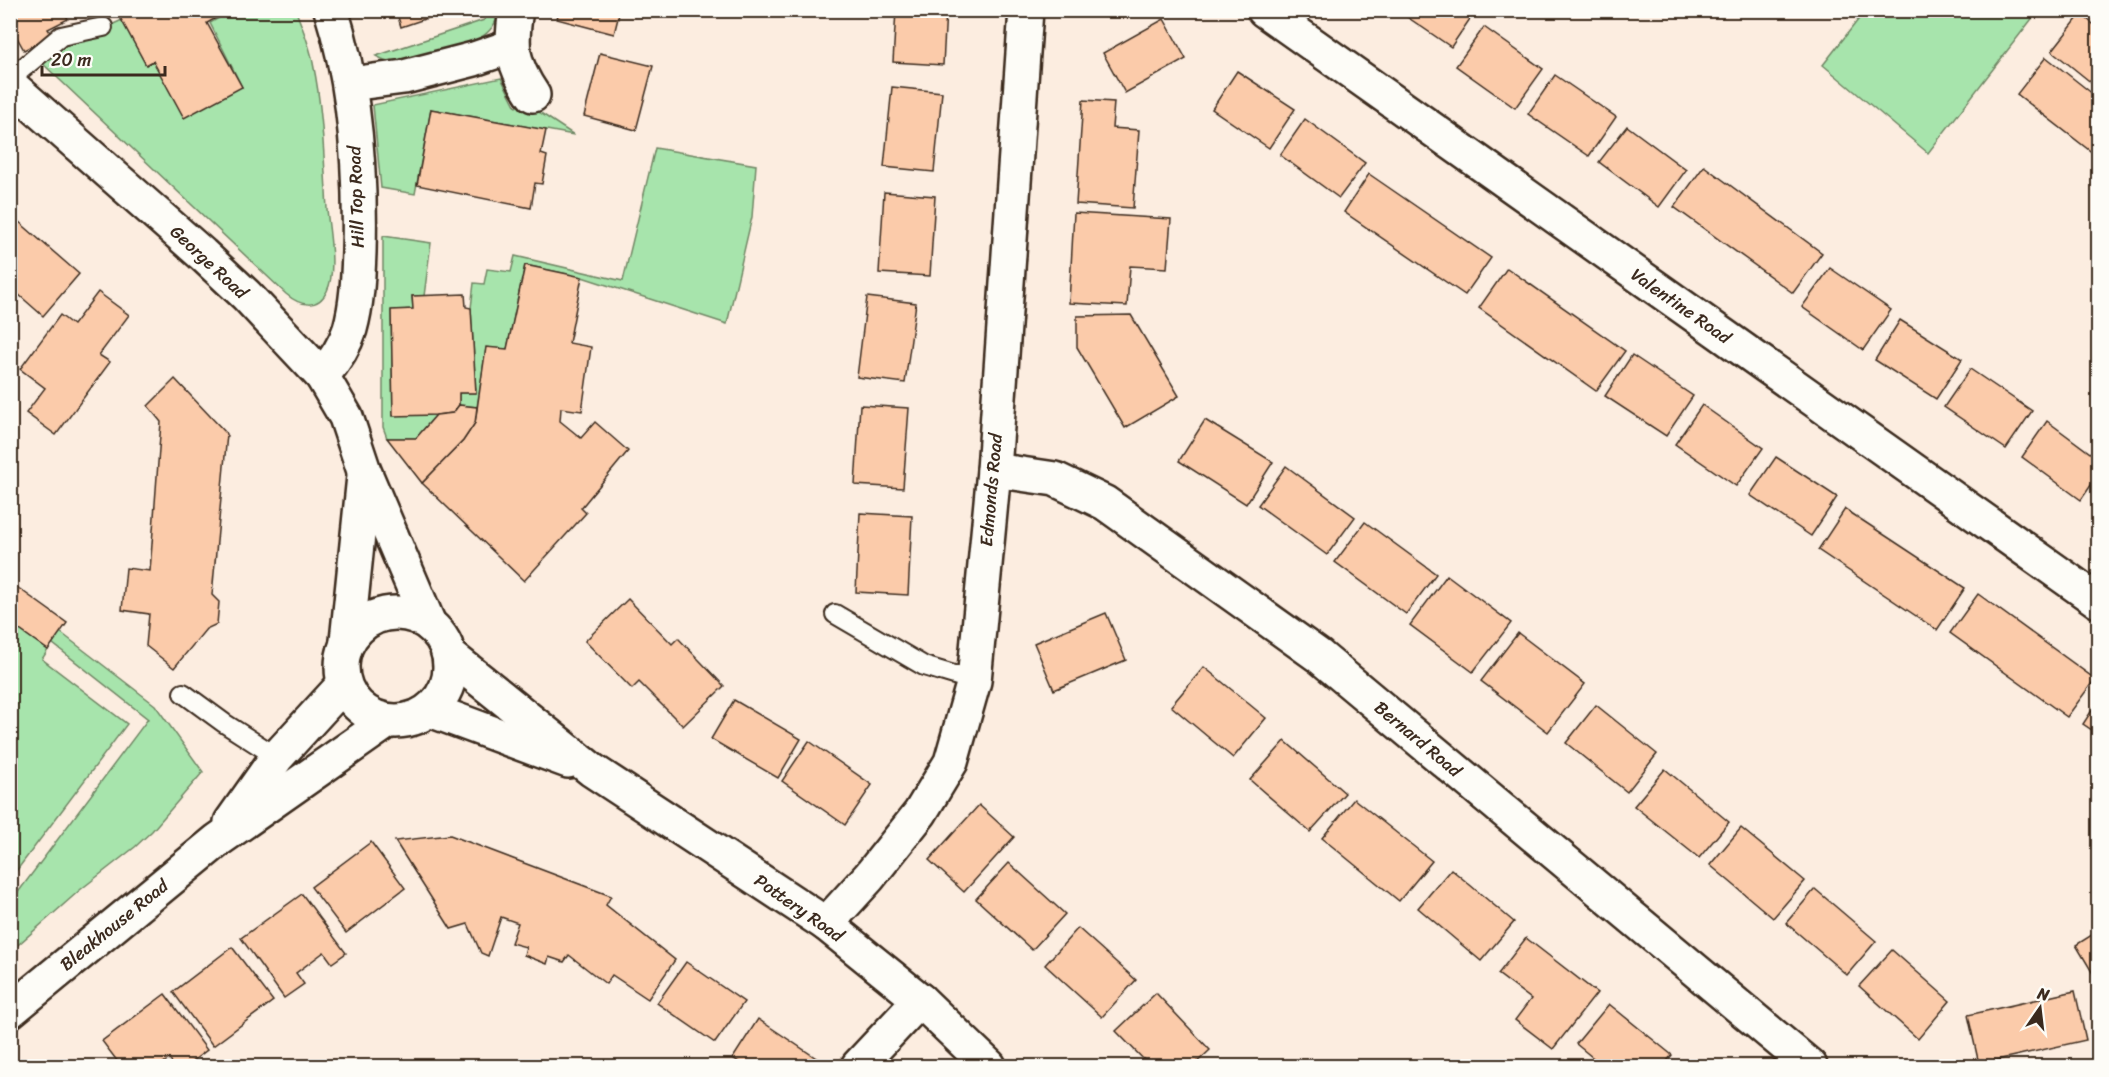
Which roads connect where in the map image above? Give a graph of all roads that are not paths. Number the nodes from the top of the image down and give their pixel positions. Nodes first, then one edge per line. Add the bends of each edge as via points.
1 (331, 10) edge
2 (516, 10) edge
3 (1026, 10) edge
4 (1264, 10) edge
5 (103, 27) dead end
6 (512, 46) junction
7 (10, 80) edge
8 (350, 84) junction
9 (10, 85) edge
10 (532, 95) dead end
11 (322, 376) junction
12 (994, 470) junction
13 (364, 471) junction
14 (2098, 601) edge
15 (835, 614) dead end
16 (429, 624) junction
17 (347, 641) junction
18 (449, 655) junction
19 (974, 681) junction
20 (344, 684) junction
21 (183, 693) dead end
22 (430, 710) junction
23 (388, 721) junction
24 (277, 757) junction
25 (592, 770) junction
26 (218, 840) junction
27 (826, 924) junction
28 (920, 1000) junction
29 (10, 1011) edge
30 (858, 1066) edge
31 (989, 1066) edge
32 (1810, 1066) edge

1 - 8 street, Hill Top Road
2 - 6 street
3 - 12 street, Edmonds Road
4 - 14 street, Valentine Road
5 - 7 lane via 61,36
6 - 8 street via 404,77
6 - 10 street via 522,80
8 - 11 street, Hill Top Road via 360,210 357,300 338,358
9 - 11 street, George Road via 246,295
11 - 13 street, George Road via 346,417
12 - 19 street, Edmonds Road
12 - 32 street, Bernard Road via 1055,478 1105,503 1319,656
13 - 16 street, George Road
13 - 17 street, George Road
15 - 19 lane via 924,666
16 - 17 street via 413,615 388,613 361,625
16 - 18 street
17 - 20 street via 341,662
18 - 22 street via 445,690
18 - 25 street, Pottery Road
19 - 27 street, Edmonds Road via 951,762 920,813
20 - 23 street via 358,707
20 - 24 street, Bleakhouse Road
21 - 24 lane
22 - 23 street via 404,721
22 - 25 street, Pottery Road
23 - 26 street, Bleakhouse Road
24 - 26 street, Bleakhouse Road
25 - 27 street, Pottery Road
26 - 29 street, Bleakhouse Road
27 - 28 street, Pottery Road
28 - 30 street
28 - 31 street, Pottery Road

